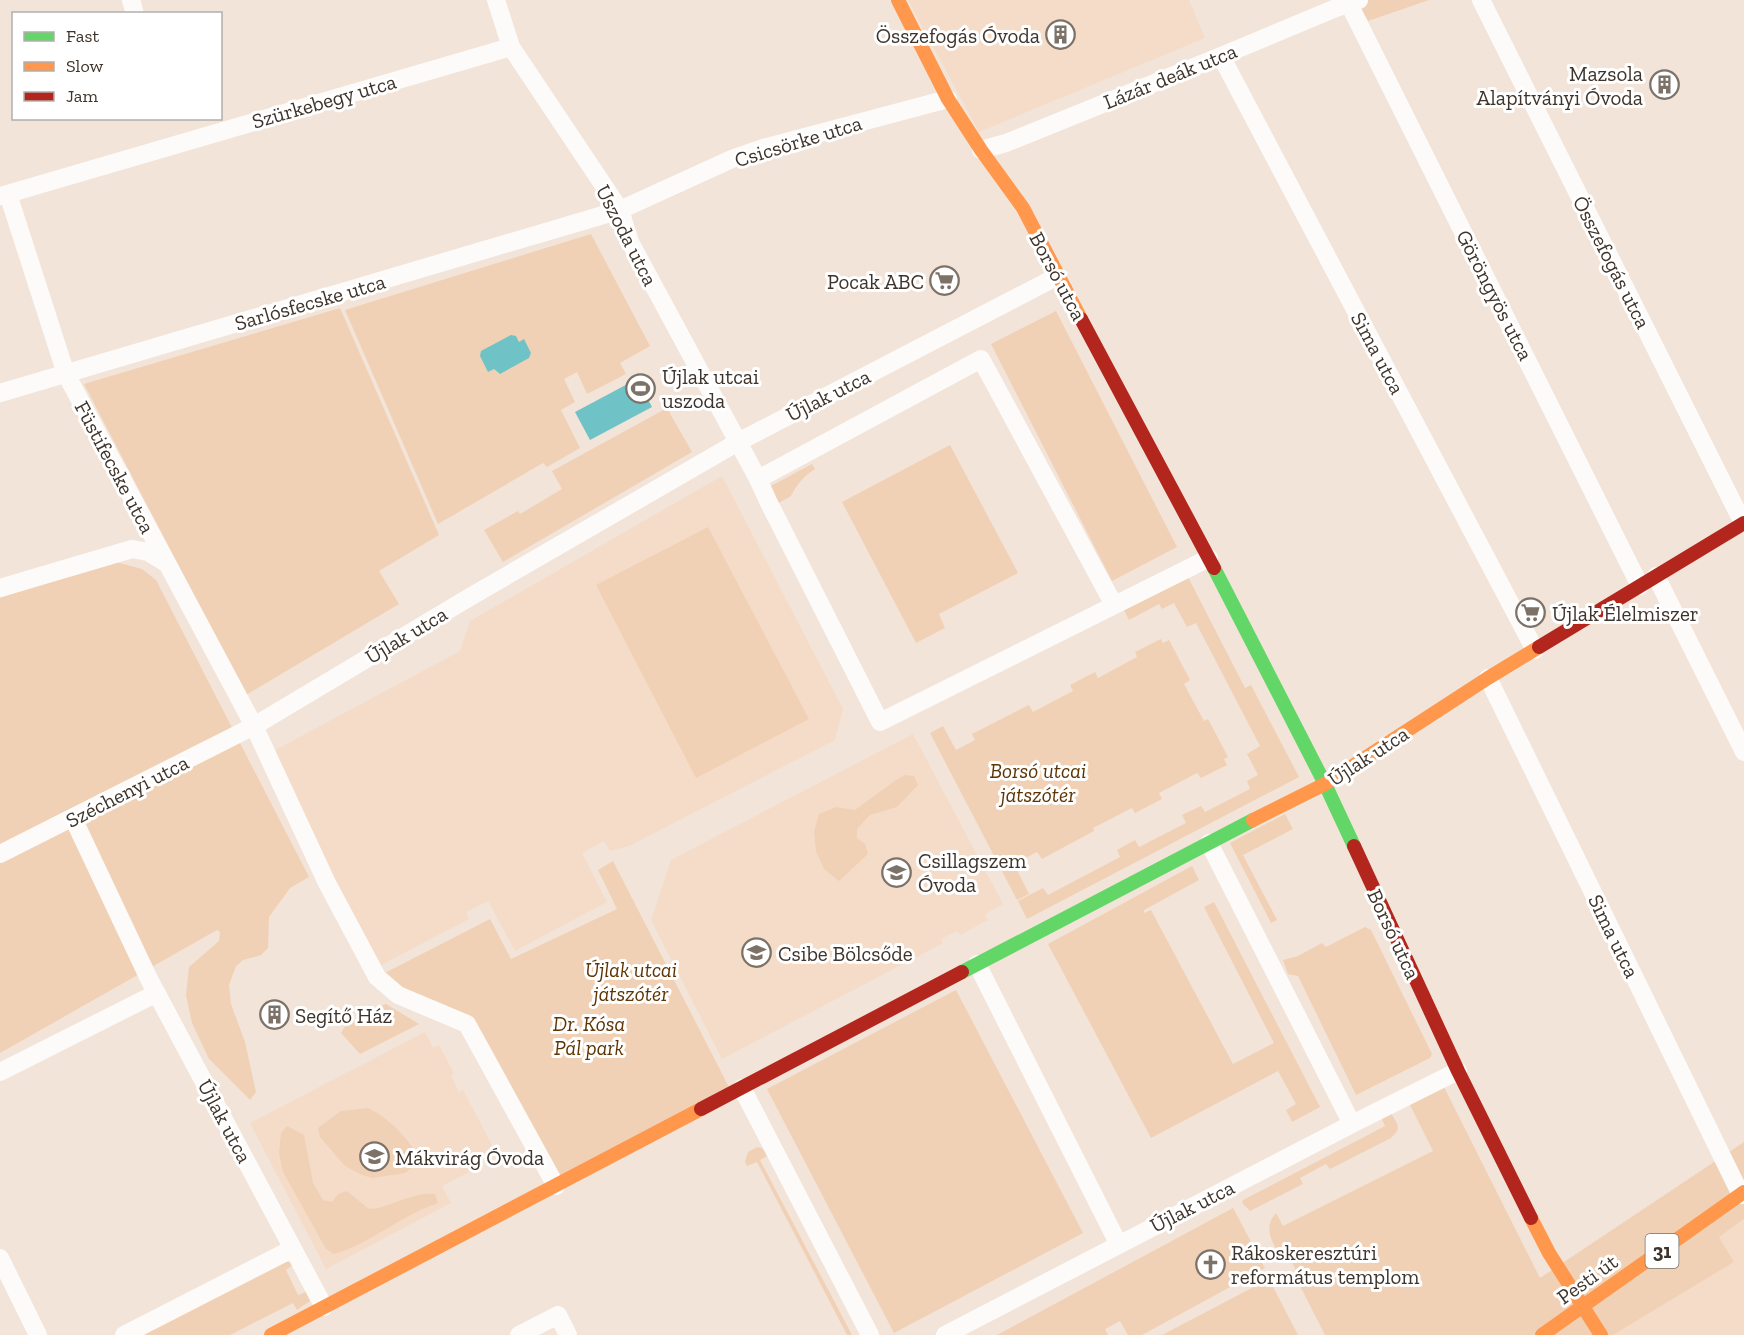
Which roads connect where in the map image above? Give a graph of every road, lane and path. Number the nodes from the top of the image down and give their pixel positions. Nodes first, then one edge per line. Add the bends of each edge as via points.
1 (496, 0) edge
2 (898, 0) edge
3 (1481, 0) edge
4 (1344, 3) edge
5 (511, 47) junction
6 (1221, 56) junction
7 (948, 99) junction
8 (981, 150) junction
9 (4, 195) edge
10 (620, 210) junction
11 (1058, 276) junction
12 (66, 374) junction
13 (0, 393) edge
14 (738, 442) junction
15 (758, 479) junction
16 (1744, 523) edge
17 (1209, 558) junction
18 (168, 564) junction
19 (1656, 576) junction
20 (1640, 586) junction
21 (0, 588) edge
22 (1114, 605) junction
23 (1535, 650) junction
24 (1488, 678) junction
25 (254, 726) junction
26 (1744, 752) edge
27 (1324, 784) junction
28 (73, 818) junction
29 (1209, 843) junction
30 (0, 854) edge
31 (976, 964) junction
32 (157, 993) junction
33 (1458, 1071) junction
34 (0, 1072) edge
35 (742, 1088) junction
36 (1352, 1124) junction
37 (555, 1186) junction
38 (1742, 1193) edge
39 (1119, 1245) junction
40 (292, 1249) junction
41 (0, 1258) edge
42 (324, 1307) junction
43 (1583, 1308) junction
44 (38, 1335) edge
45 (124, 1335) edge
46 (272, 1335) edge
47 (519, 1335) edge
48 (568, 1335) edge
49 (870, 1335) edge
50 (945, 1335) edge
51 (1542, 1335) edge
52 (1601, 1335) edge

1 - 5 street, Uszoda utca
2 - 7 street, Borsó utca
3 - 16 street, Összefogás utca
4 - 6 street, Lázár deák utca
4 - 20 street, Göröngyös utca
5 - 9 street, Szürkebegy utca
5 - 10 street, Uszoda utca
6 - 8 street, Lázár deák utca
6 - 23 street, Sima utca
7 - 8 street, Borsó utca
7 - 10 street, Csicsörke utca via 763,148
8 - 11 street, Borsó utca via 1023,207
9 - 12 street, Füstifecske utca
10 - 12 street, Sarlósfecske utca
10 - 14 street, Uszoda utca via 630,242
11 - 14 street, Újlak utca
11 - 17 street, Borsó utca
12 - 13 street, Sarlósfecske utca
12 - 18 street, Füstifecske utca
14 - 15 street
14 - 25 street, Újlak utca
15 - 22 street via 981,359
15 - 22 street via 880,722
16 - 19 street, Újlak utca
17 - 22 street
17 - 27 street, Borsó utca
18 - 21 street via 148,552 132,549
18 - 25 street, Füstifecske utca
19 - 20 street, Újlak utca
19 - 26 street
20 - 23 street, Újlak utca
23 - 24 street, Újlak utca
24 - 27 street, Újlak utca
24 - 38 street, Sima utca
25 - 28 street, Széchenyi utca
25 - 37 street via 327,884 377,977 398,995 467,1024
27 - 29 street, Újlak utca
27 - 33 street, Borsó utca
28 - 30 street, Széchenyi utca
28 - 32 street, Újlak utca
29 - 31 street, Újlak utca
29 - 36 street
31 - 35 street, Újlak utca
31 - 39 street
32 - 34 street
32 - 40 street, Újlak utca
33 - 36 street, Újlak utca
33 - 43 street, Borsó utca via 1549,1253
35 - 37 street, Újlak utca
35 - 49 street
36 - 39 street, Újlak utca
37 - 42 street, Újlak utca
38 - 43 street, Pesti út / 31
39 - 50 street, Újlak utca
40 - 42 street, Újlak utca
40 - 45 street
41 - 44 street
42 - 46 street, Újlak utca
43 - 51 street, Pesti út / 31
43 - 52 street, Borsó utca
47 - 48 street via 558,1315

